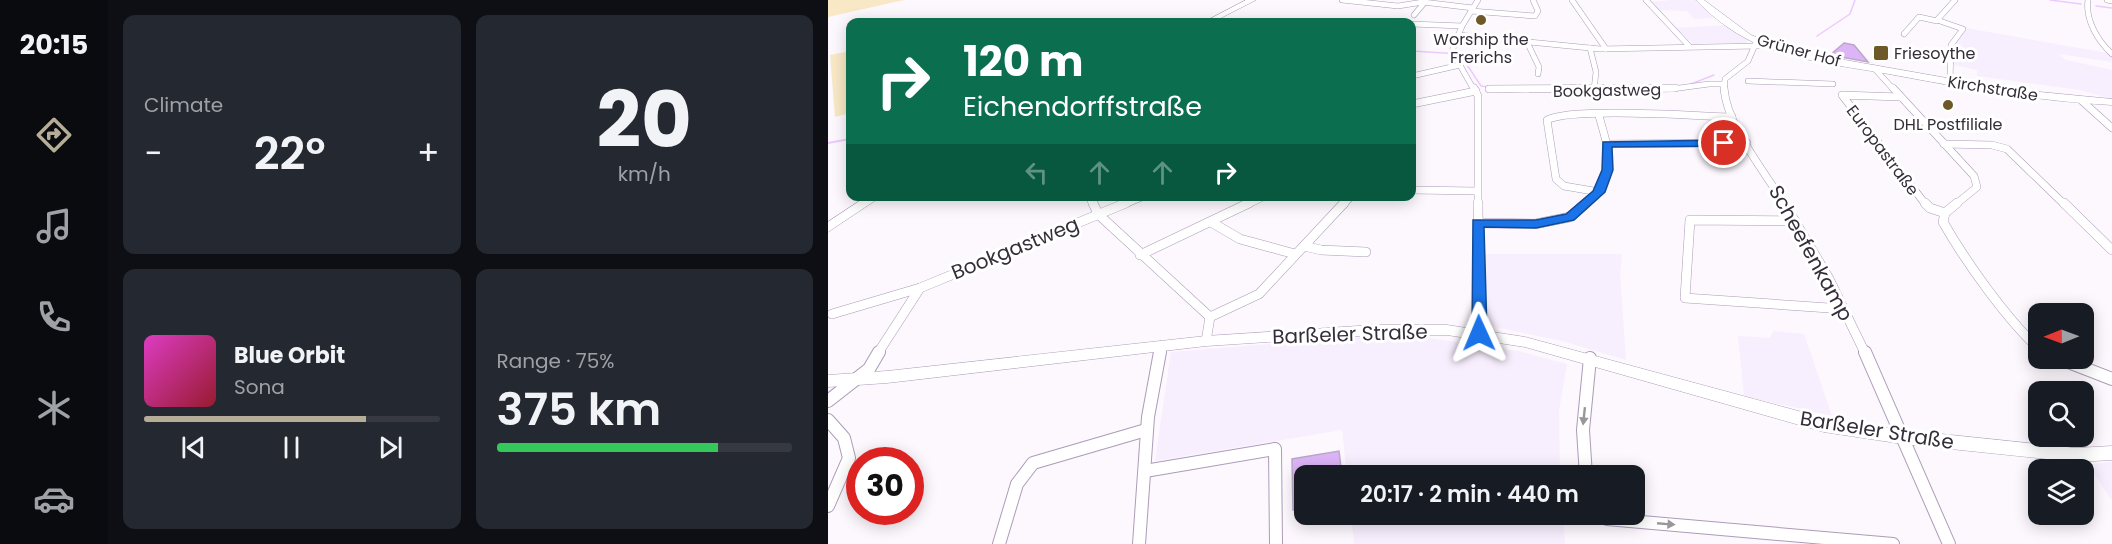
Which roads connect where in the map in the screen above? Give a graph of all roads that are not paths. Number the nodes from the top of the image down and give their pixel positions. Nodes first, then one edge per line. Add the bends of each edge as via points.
1 (1252, 0) edge
2 (1342, 0) edge
3 (1478, 0) edge
4 (1533, 0) edge
5 (1572, 0) edge
6 (1646, 0) edge
7 (1700, 0) edge
8 (1955, 0) edge
9 (2088, 0) edge
10 (2107, 0) edge
11 (1421, 1) edge
12 (2112, 1) edge
13 (1472, 9) junction
14 (1414, 15) dead end
15 (1216, 18) edge
16 (1937, 21) junction
17 (1416, 24) edge
18 (1462, 26) junction
19 (1904, 34) dead end
20 (1458, 35) junction
21 (1527, 42) junction
22 (1758, 43) junction
23 (1689, 46) junction
24 (1590, 48) junction
25 (1606, 49) junction
26 (2112, 54) edge
27 (1460, 66) junction
28 (1874, 69) junction
29 (1886, 71) junction
30 (1538, 74) dead end
31 (1416, 75) edge
32 (1840, 80) dead end
33 (1748, 81) dead end
34 (1950, 82) junction
35 (1724, 84) junction
36 (1833, 84) junction
37 (1891, 86) junction
38 (1489, 89) dead end
39 (1476, 91) junction
40 (1594, 91) junction
41 (1842, 95) junction
42 (1900, 97) junction
43 (2082, 101) junction
44 (2112, 102) edge
45 (1416, 104) edge
46 (1599, 116) junction
47 (1732, 117) junction
48 (2112, 128) edge
49 (1747, 143) junction
50 (1606, 144) junction
51 (1944, 144) junction
52 (1416, 190) edge
53 (1477, 191) junction
54 (1599, 192) junction
55 (868, 201) edge
56 (1092, 201) edge
57 (1131, 201) edge
58 (1255, 201) edge
59 (1346, 201) edge
60 (1945, 213) junction
61 (1098, 214) junction
62 (1795, 221) junction
63 (1211, 222) junction
64 (1478, 223) junction
65 (828, 228) edge
66 (1304, 246) junction
67 (2112, 250) edge
68 (1366, 252) dead end
69 (1295, 254) junction
70 (1140, 255) junction
71 (920, 288) junction
72 (1844, 309) junction
73 (832, 314) dead end
74 (1210, 316) junction
75 (1479, 333) junction
76 (2028, 339) edge
77 (1206, 341) junction
78 (1162, 345) junction
79 (1590, 358) junction
80 (2086, 369) edge
81 (2112, 379) edge
82 (858, 380) junction
83 (828, 381) edge
84 (828, 401) edge
85 (828, 420) edge
86 (1146, 430) junction
87 (1903, 437) junction
88 (2112, 453) edge
89 (1585, 465) edge
90 (1145, 471) junction
91 (828, 506) edge
92 (1645, 522) edge
93 (999, 544) edge
94 (1139, 544) edge
95 (1276, 544) edge
96 (1893, 544) edge
97 (1949, 544) edge

1 - 15 street
2 - 11 street via 1398,6
3 - 13 street
4 - 13 street via 1538,11 1535,16
5 - 25 street
6 - 23 street
7 - 22 street, Grüner Hof
8 - 16 street
9 - 26 street via 2087,11 2100,43
10 - 12 street
11 - 13 street
11 - 14 street
13 - 18 street
16 - 19 street via 1919,17
16 - 34 street via 1963,29 1951,45
17 - 18 street
18 - 20 street
20 - 21 street
20 - 27 street via 1452,53
21 - 24 street
21 - 30 street via 1539,67
22 - 23 street
22 - 28 street, Grüner Hof
22 - 35 street via 1748,62 1731,73
23 - 25 street
24 - 25 street
24 - 40 street via 1596,72
27 - 31 street
27 - 39 street
28 - 29 street, Kirchstraße
28 - 37 street
29 - 34 street, Kirchstraße
29 - 37 street
32 - 36 street
33 - 36 street, Europastraße
34 - 43 street, Kirchstraße
35 - 40 street, Bookgastweg
35 - 47 street, Scheefenkamp
36 - 41 street
37 - 42 street
38 - 40 street, Bookgastweg
39 - 45 street
39 - 53 street
41 - 42 street, Europastraße
41 - 60 street, Europastraße via 1922,201
42 - 51 street
43 - 44 street, Kirchstraße
43 - 48 street
46 - 47 street
46 - 50 street
46 - 54 street via 1556,115 1547,120 1556,179 1564,186
47 - 49 street, Scheefenkamp
49 - 50 street
49 - 62 street, Scheefenkamp
50 - 54 street via 1608,170
51 - 60 street via 1978,183 1974,191
51 - 67 street via 2007,149
52 - 53 street
53 - 64 street
54 - 64 street via 1570,217 1536,224
55 - 65 street
56 - 61 street
57 - 61 street, Bookgastweg
58 - 63 street
59 - 66 street
60 - 76 street via 1943,222 1954,241
61 - 70 street
61 - 71 street, Bookgastweg
62 - 72 street, Scheefenkamp
62 - 72 street via 1690,220 1686,298
63 - 69 street via 1231,235
63 - 70 street
64 - 75 street
66 - 68 street
66 - 69 street
69 - 74 street via 1259,294
70 - 74 street
71 - 73 street, Bookgastweg
71 - 82 street
72 - 87 street, Scheefenkamp
74 - 77 street
75 - 77 street, Barßeler Straße via 1374,330
75 - 79 street, Barßeler Straße
77 - 78 street, Barßeler Straße
78 - 82 street, Barßeler Straße
78 - 86 street
79 - 87 street, Barßeler Straße via 1813,422
79 -> 89 street via 1583,430
80 - 81 street
82 - 83 street, Barßeler Straße
82 - 84 street
85 - 91 street via 844,438 849,458
86 - 90 street
86 - 93 street via 1033,463 1017,484
87 - 88 street, Barßeler Straße via 2076,455
87 - 97 street, Scheefenkamp
90 - 94 street
90 - 95 street via 1275,449
92 -> 96 street

